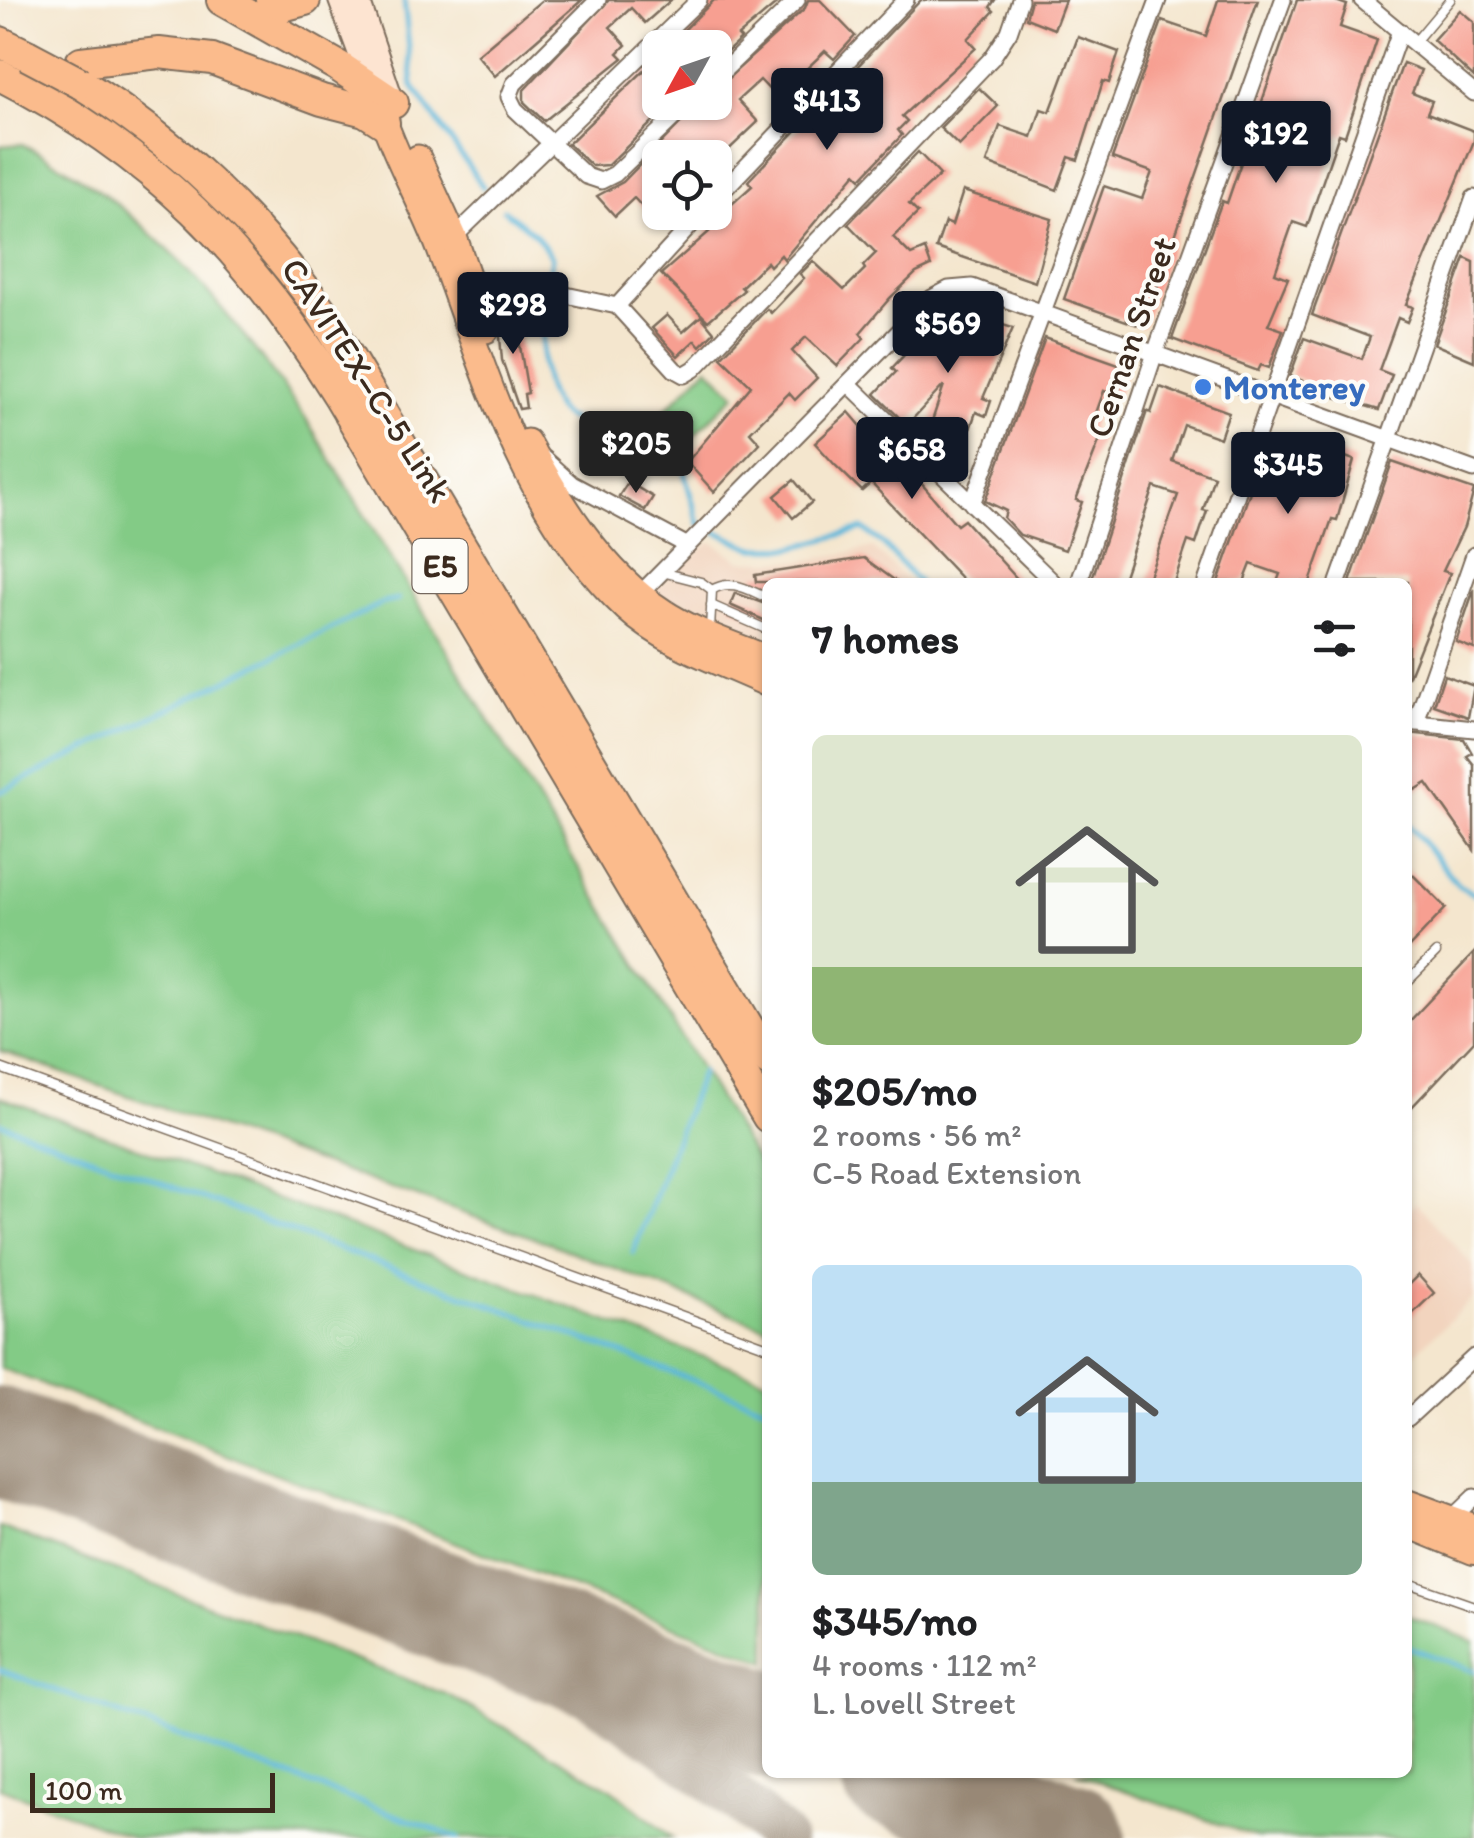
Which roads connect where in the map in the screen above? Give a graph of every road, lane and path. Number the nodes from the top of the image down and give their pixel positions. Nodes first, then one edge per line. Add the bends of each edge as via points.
1 (222, 0) edge
2 (271, 0) edge
3 (305, 0) edge
4 (340, 0) edge
5 (358, 0) edge
6 (598, 0) edge
7 (699, 0) edge
8 (797, 0) edge
9 (906, 0) edge
10 (1020, 0) edge
11 (1158, 0) edge
12 (1283, 0) edge
13 (1362, 0) edge
14 (1450, 0) edge
15 (1400, 32) junction
16 (1414, 43) junction
17 (14, 48) edge
18 (732, 63) edge
19 (81, 72) junction
20 (0, 75) edge
21 (1474, 93) edge
22 (376, 98) junction
23 (671, 120) edge
24 (552, 143) junction
25 (732, 181) edge
26 (1474, 198) edge
27 (686, 230) edge
28 (454, 237) junction
29 (1466, 245) edge
30 (471, 282) junction
31 (616, 306) junction
32 (1044, 312) junction
33 (1155, 353) junction
34 (849, 384) junction
35 (1273, 396) junction
36 (1388, 439) junction
37 (526, 440) junction
38 (1474, 470) edge
39 (972, 504) junction
40 (688, 546) junction
41 (1474, 555) edge
42 (662, 572) junction
43 (1049, 578) edge
44 (1080, 578) edge
45 (1207, 578) edge
46 (1339, 578) edge
47 (712, 590) junction
48 (762, 596) edge
49 (632, 602) junction
50 (711, 605) junction
51 (762, 627) edge
52 (710, 634) junction
53 (762, 657) edge
54 (762, 681) edge
55 (1412, 722) edge
56 (1474, 729) edge
57 (1436, 953) dead end
58 (1412, 976) edge
59 (762, 1050) edge
60 (0, 1068) edge
61 (762, 1107) edge
62 (762, 1345) edge
63 (1474, 1357) edge
64 (1412, 1414) edge
65 (1474, 1497) edge
66 (1412, 1502) edge
67 (1463, 1523) edge
68 (1412, 1524) edge
69 (1412, 1545) edge
70 (1474, 1550) edge
71 (1474, 1568) edge
72 (1412, 1584) edge
73 (1474, 1606) edge

1 - 22 highway
2 - 3 highway
4 - 22 main road
5 - 22 main road
6 - 24 street via 511,90 515,109
7 - 24 street
8 - 18 street
9 - 25 street
10 - 31 street via 992,58 694,369 675,370
11 - 32 street
12 - 33 street, Cernan Street
13 - 15 street
14 - 16 lane
15 - 16 street
15 - 35 street
16 - 21 street
17 - 19 highway, CAVITEX–C-5 Link / E5, bridge
19 - 22 highway via 140,54 194,56 322,100
19 - 59 highway, CAVITEX–C-5 Link / E5 via 203,173 320,309
20 - 61 highway, CAVITEX–C-5 Link / E5 via 86,122 157,174 273,296
22 - 28 main road
22 - 49 main road via 528,482
23 - 24 street via 608,179 586,176
24 - 28 street
26 - 29 street
27 - 31 street
28 - 30 main road
29 - 36 street
30 - 31 street
30 - 37 main road
32 - 33 street
32 - 34 street via 972,287 949,289 932,298
32 - 39 street
33 - 35 street
33 - 44 street, Cernan Street
34 - 39 street
34 - 40 street
35 - 36 street
35 - 45 street
36 - 38 street
36 - 46 street
37 - 40 street via 572,484
37 - 49 main road
39 - 43 street
40 - 42 street
41 - 55 street
42 - 47 lane
42 - 49 street
47 - 48 lane via 734,584
47 - 50 lane
49 - 52 main road
49 - 54 main road via 664,636
50 - 51 lane
50 - 52 lane
52 - 53 main road
55 - 56 street
57 - 58 lane
60 - 62 lane
63 - 64 street
65 - 67 street
66 - 67 main road
68 - 70 highway
69 - 71 highway
72 - 73 lane

